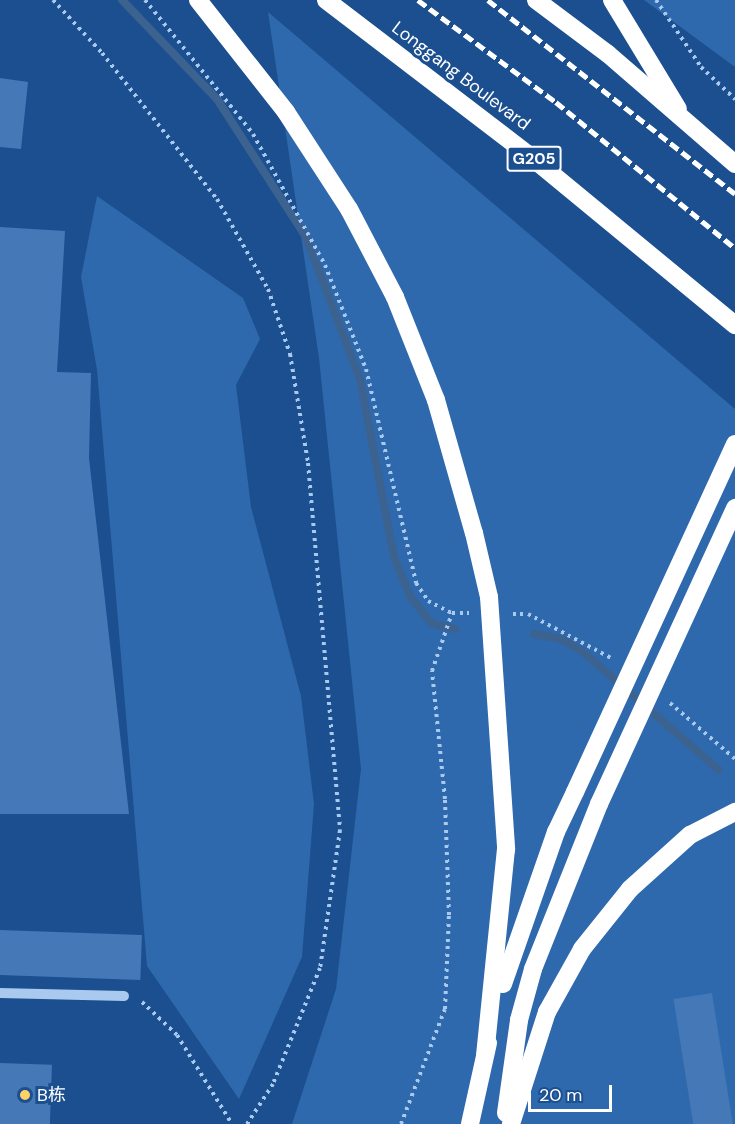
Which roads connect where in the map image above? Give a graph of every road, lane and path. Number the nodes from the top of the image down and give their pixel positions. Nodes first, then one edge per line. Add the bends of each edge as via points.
1 (52, 0) edge
2 (145, 0) edge
3 (198, 0) edge
4 (326, 0) edge
5 (536, 0) edge
6 (612, 0) edge
7 (656, 0) edge
8 (735, 99) edge
9 (688, 126) junction
10 (735, 164) edge
11 (735, 325) edge
12 (735, 444) edge
13 (735, 508) edge
14 (452, 613) junction
15 (481, 614) dead end
16 (735, 812) edge
17 (0, 993) edge
18 (124, 996) joint
19 (485, 1054) junction
20 (232, 1124) edge
21 (247, 1124) edge
22 (401, 1124) edge
23 (470, 1124) edge
24 (505, 1124) edge
25 (511, 1124) edge

1 - 21 path via 102,53 217,199 268,289 290,354 308,463 340,830 320,968 273,1084
2 - 14 path via 253,134 325,265 366,369 416,583 428,601
3 - 19 highway via 286,112 349,209 395,297 436,400 474,533 489,597 506,849
4 - 11 highway, Longgang Boulevard / G205 via 530,156
5 - 9 highway via 608,54
6 - 9 highway
7 - 8 path via 701,66
9 - 10 highway
12 - 19 highway, bridge via 575,792 508,962
13 - 24 highway, bridge via 599,804 533,969 517,1030
14 - 15 path
14 - 22 path via 432,671 445,798 449,915 445,1009
16 - 25 highway via 690,835 630,889 582,949 547,1012
17 - 18 street
18 - 20 path via 144,1003 177,1035
19 - 23 highway

